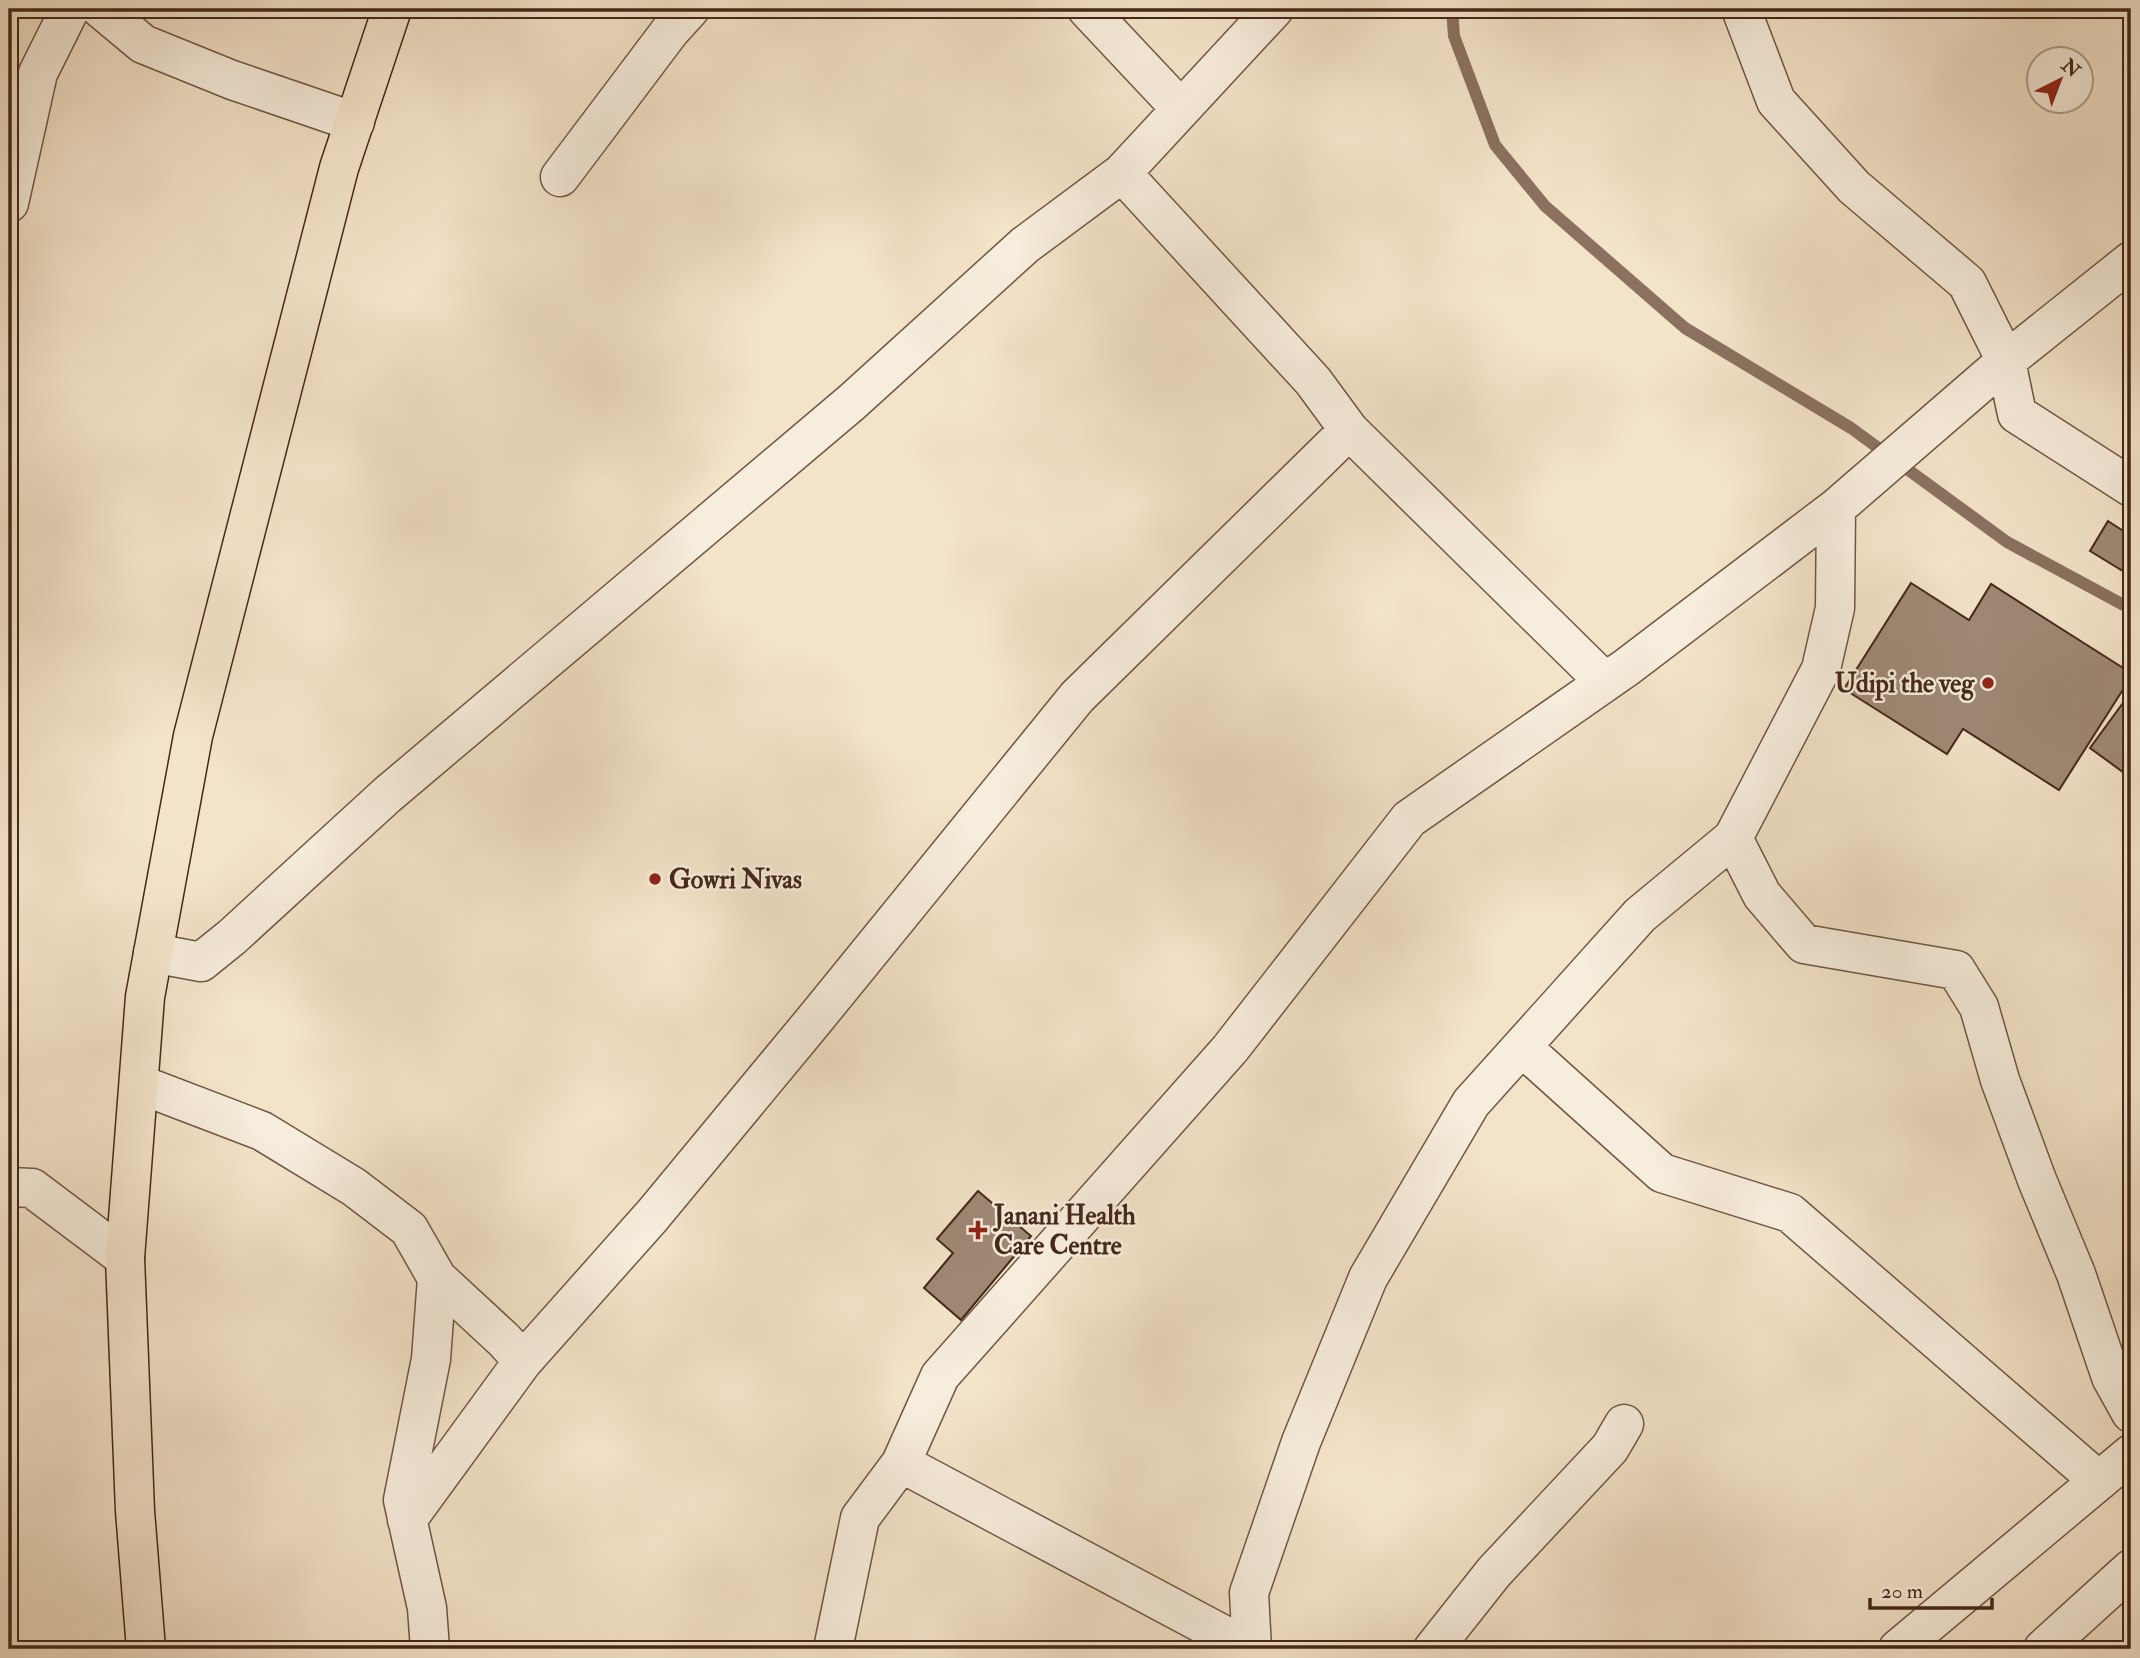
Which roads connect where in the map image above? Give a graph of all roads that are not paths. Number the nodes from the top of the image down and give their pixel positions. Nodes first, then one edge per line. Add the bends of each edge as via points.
1 (70, 9) edge
2 (101, 9) edge
3 (392, 9) edge
4 (690, 9) edge
5 (1087, 9) edge
6 (1274, 9) edge
7 (1741, 9) edge
8 (1180, 108) junction
9 (355, 122) junction
10 (1122, 173) junction
11 (560, 177) dead end
12 (9, 203) edge
13 (2131, 261) edge
14 (2006, 361) junction
15 (1349, 430) junction
16 (2131, 487) edge
17 (1836, 508) junction
18 (1605, 682) junction
19 (1733, 838) junction
20 (153, 953) junction
21 (1522, 1047) junction
22 (139, 1084) junction
23 (9, 1188) edge
24 (125, 1258) junction
25 (437, 1278) junction
26 (523, 1361) junction
27 (2131, 1413) edge
28 (1624, 1424) dead end
29 (2131, 1454) edge
30 (901, 1463) junction
31 (2099, 1481) junction
32 (407, 1520) junction
33 (2131, 1569) edge
34 (146, 1649) edge
35 (430, 1649) edge
36 (833, 1649) edge
37 (1251, 1649) edge
38 (1433, 1649) edge
39 (1898, 1649) edge
40 (2043, 1649) edge

1 - 12 street via 38,73
2 - 9 street via 143,44
3 - 9 main road
4 - 11 street
5 - 8 street
6 - 8 street
7 - 14 street via 1776,101 1854,187 1967,284
8 - 10 street
9 - 20 main road via 339,168 193,736
10 - 15 street via 1313,380
10 - 20 street via 1025,245 852,402 387,795 201,962
13 - 14 street
14 - 16 street via 2017,414
14 - 17 street
15 - 18 street
15 - 26 street via 1077,697 652,1216
17 - 18 street
17 - 19 street via 1835,608 1821,669
18 - 30 street via 1409,819 1230,1049 940,1376
19 - 21 street via 1640,915
19 - 27 street via 1762,895 1804,944 1956,970 1979,1007 2037,1180 2111,1377
20 - 22 main road
21 - 31 street via 1662,1174 1790,1213
21 - 37 street via 1471,1103 1368,1278 1301,1442 1249,1593
22 - 24 main road
22 - 25 street via 262,1131 354,1187 409,1229
23 - 24 street via 32,1188
24 - 34 main road via 135,1511
25 - 26 street
25 - 32 street via 431,1359 403,1500
26 - 32 street
28 - 38 street via 1609,1448 1494,1572
29 - 31 street
30 - 36 street via 860,1518
30 - 37 street
31 - 39 street
32 - 35 street via 427,1608
33 - 40 street

